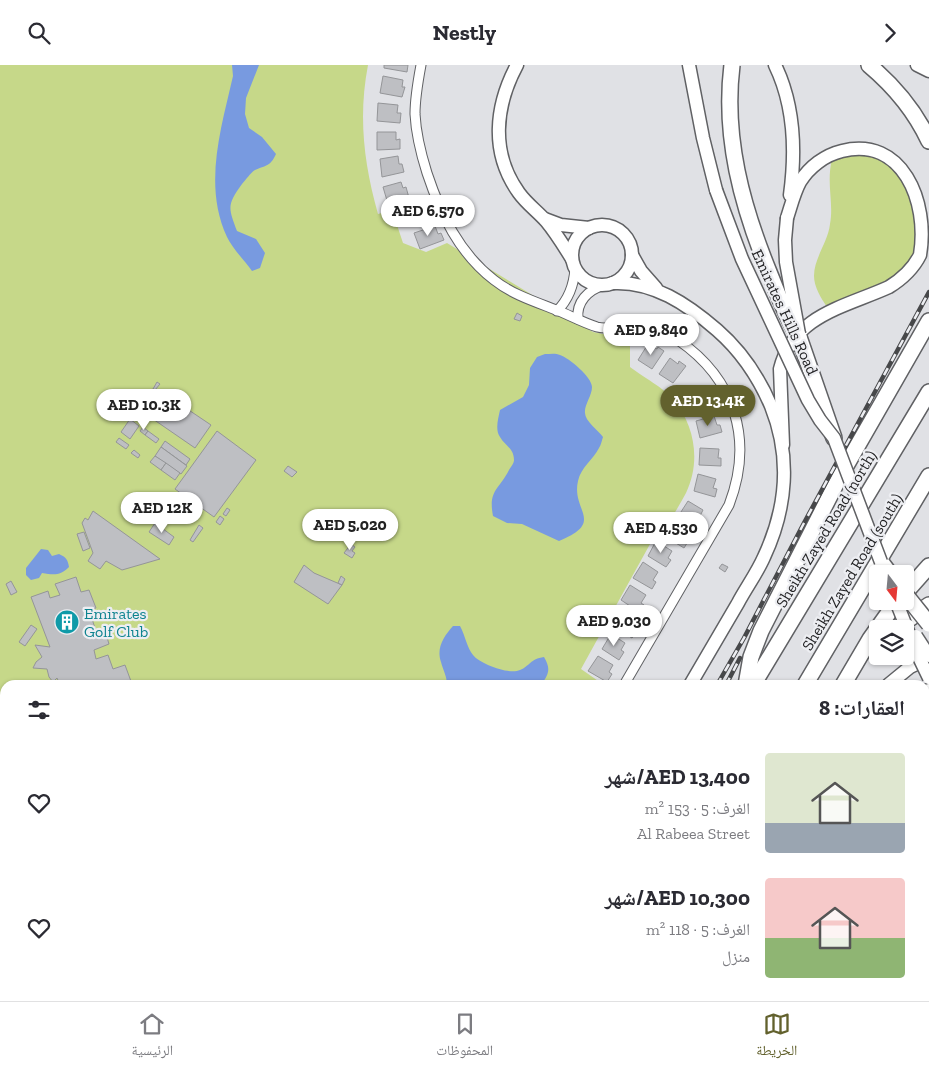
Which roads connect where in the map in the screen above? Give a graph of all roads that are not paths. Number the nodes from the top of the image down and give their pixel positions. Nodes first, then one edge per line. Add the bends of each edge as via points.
1 (421, 65) edge
2 (517, 65) edge
3 (689, 65) edge
4 (732, 65) edge
5 (775, 65) edge
6 (869, 65) edge
7 (918, 65) edge
8 (929, 71) edge
9 (929, 141) edge
10 (787, 218) junction
11 (544, 219) junction
12 (589, 228) junction
13 (632, 255) junction
14 (573, 263) junction
15 (608, 284) junction
16 (571, 290) junction
17 (660, 291) junction
18 (584, 298) junction
19 (557, 311) junction
20 (578, 319) junction
21 (929, 321) edge
22 (799, 337) junction
23 (929, 392) edge
24 (834, 438) junction
25 (783, 445) junction
26 (929, 476) edge
27 (883, 565) edge
28 (929, 566) edge
29 (914, 583) edge
30 (914, 605) edge
31 (929, 605) edge
32 (898, 612) edge
33 (929, 624) edge
34 (929, 657) edge
35 (869, 659) edge
36 (929, 678) edge
37 (627, 680) edge
38 (693, 680) edge
39 (747, 680) edge
40 (756, 680) edge
41 (808, 680) edge
42 (846, 680) edge
43 (853, 680) edge
44 (894, 680) edge

1 - 19 street via 415,116 422,157 445,220 466,253 495,281 511,292
2 - 11 main road via 502,100 499,119 501,147 509,175 518,191
3 - 24 main road, Emirates Hills Road, bridge via 716,190 735,242 814,410
4 - 22 highway, bridge via 730,123 741,193 762,256 787,317
5 - 10 main road via 786,92 793,141
6 - 9 highway via 902,98
7 - 8 main road
10 - 22 main road, bridge via 787,273
10 - 25 main road via 796,189 811,169 828,156 848,149 870,149 891,156 908,169 921,187 928,209 928,232 923,249 915,264 899,281 816,319 792,340 780,369
11 - 12 main road via 570,227
11 - 14 main road
12 - 13 main road via 599,225 618,230 625,236
12 - 14 main road via 576,241 572,250
13 - 15 main road via 627,272
13 - 17 main road via 646,279
14 - 15 main road via 587,281
14 - 16 street
15 - 17 main road via 642,285
15 - 18 street
16 - 18 street
16 - 19 street
17 - 25 main road via 703,318 740,354 767,397
18 - 20 street via 578,308
19 - 20 street
20 - 37 street via 604,328 649,322 687,346 702,359 726,391 739,428 740,467 729,505
21 - 39 highway via 848,460 761,631
22 - 24 highway, bridge
23 - 40 highway, Sheikh Zayed Road (north)
24 - 27 main road, Emirates Hills Road, bridge
25 - 38 main road via 782,503 775,531 764,558
26 - 41 highway, Sheikh Zayed Road (south)
28 - 29 highway
30 - 33 highway, bridge
31 - 32 highway
32 - 34 main road, bridge
32 - 36 main road, bridge
32 - 42 highway via 870,639
34 - 44 main road
35 - 43 highway

